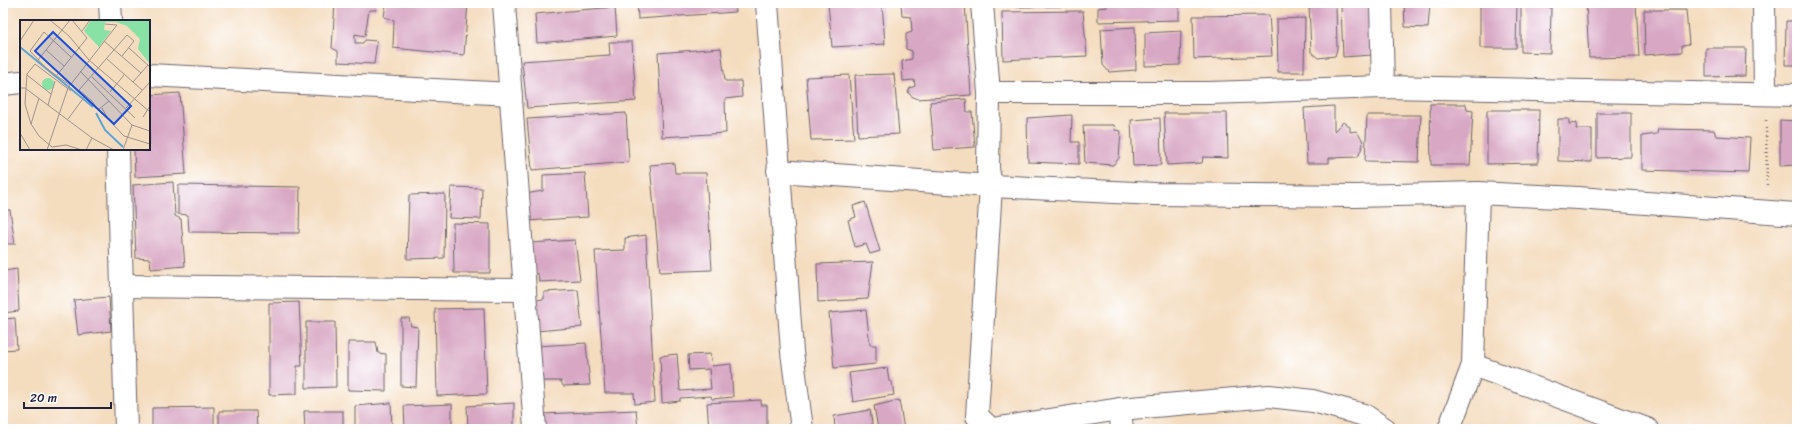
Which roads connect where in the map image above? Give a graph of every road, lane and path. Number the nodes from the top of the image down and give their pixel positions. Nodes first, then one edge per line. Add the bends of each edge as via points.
1 (110, 3) edge
2 (504, 3) edge
3 (767, 3) edge
4 (982, 3) edge
5 (1381, 3) edge
6 (1764, 3) edge
7 (111, 20) edge
8 (150, 75) edge
9 (20, 82) edge
10 (3, 84) edge
11 (1383, 88) junction
12 (989, 93) junction
13 (1765, 93) junction
14 (511, 94) junction
15 (1797, 95) edge
16 (118, 150) edge
17 (778, 171) junction
18 (991, 186) junction
19 (1478, 193) junction
20 (1769, 211) junction
21 (1797, 214) edge
22 (122, 286) junction
23 (525, 290) junction
24 (1473, 365) junction
25 (1121, 419) edge
26 (126, 429) edge
27 (534, 429) edge
28 (802, 429) edge
29 (992, 429) edge
30 (1385, 429) edge
31 (1449, 429) edge
32 (1647, 429) edge

1 - 7 street
2 - 14 street
3 - 17 street
4 - 12 street
5 - 11 street
6 - 13 street
8 - 14 street
9 - 10 street
11 - 12 street
11 - 13 street
12 - 18 street via 988,169
13 - 15 street
13 - 20 path
14 - 23 street
16 - 22 street
17 - 18 street
17 - 28 street via 792,352
18 - 19 street via 1155,194 1355,196
18 - 29 street via 977,416
19 - 20 street
19 - 24 street
20 - 21 street
22 - 23 street
22 - 26 street
23 - 27 street
24 - 31 street
24 - 32 street
25 - 29 street
25 - 30 street via 1269,396 1314,400 1364,415

